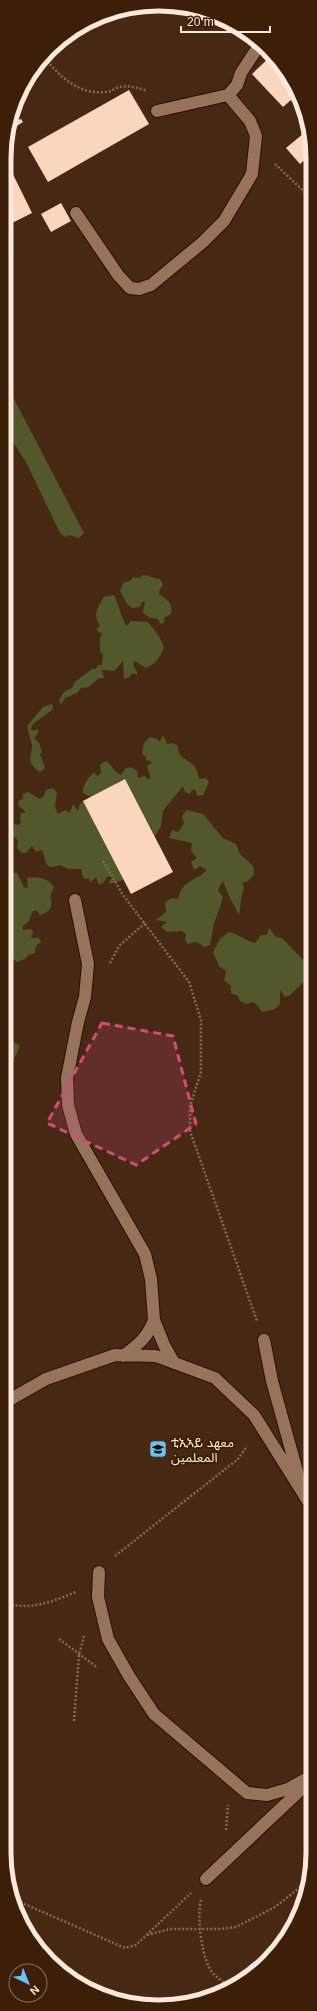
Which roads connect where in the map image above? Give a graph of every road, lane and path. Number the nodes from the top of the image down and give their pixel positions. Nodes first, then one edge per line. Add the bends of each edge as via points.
1 (257, 49) edge
2 (48, 61) edge
3 (228, 95) junction
4 (179, 105) junction
5 (156, 111) dead end
6 (255, 143) junction
7 (306, 194) edge
8 (76, 213) dead end
9 (103, 861) dead end
10 (75, 900) dead end
11 (154, 1320) junction
12 (264, 1340) joint
13 (123, 1356) junction
14 (174, 1363) junction
15 (11, 1398) edge
16 (259, 1422) junction
17 (304, 1496) junction
18 (306, 1499) edge
19 (99, 1572) junction
20 (11, 1605) edge
21 (85, 1633) dead end
22 (74, 1720) dead end
23 (306, 1780) edge
24 (238, 1786) junction
25 (306, 1786) edge
26 (231, 1856) junction
27 (206, 1879) junction
28 (302, 1886) edge
29 (20, 1902) edge
30 (201, 1929) junction
31 (147, 1935) junction
32 (226, 1984) edge

1 - 3 lane via 241,73 237,85
2 - 4 path via 66,80 80,88 105,92 121,87 138,88
3 - 4 lane
3 - 6 lane via 250,121 256,136
4 - 5 lane
6 - 7 path
6 - 8 lane via 252,174 224,221 183,260 151,285 139,289 130,288 118,275
9 - 12 path via 123,895 189,982 202,1020 201,1072 190,1106 190,1131
10 - 11 lane via 88,964 85,997 67,1078 68,1105 76,1134 145,1254 151,1279
11 - 13 lane via 149,1333 139,1345
11 - 14 lane
12 - 17 lane via 272,1381
13 - 14 lane via 156,1356
13 - 15 lane via 115,1356 46,1379
14 - 16 lane via 215,1378 254,1414
16 - 17 lane
16 - 19 path via 251,1440 238,1458 104,1565
17 - 18 lane
19 - 20 path via 79,1591 24,1607
19 - 24 lane via 98,1597 108,1639 128,1676 154,1714
21 - 22 path via 79,1655
23 - 24 lane via 288,1789 267,1795 247,1793
24 - 26 path via 228,1804 226,1824 226,1839
25 - 26 lane
26 - 27 lane
27 - 30 path via 199,1910
27 - 31 path
28 - 30 path via 256,1918 236,1926
29 - 31 path via 125,1948 136,1945
30 - 31 path via 170,1929
30 - 32 path via 209,1969

